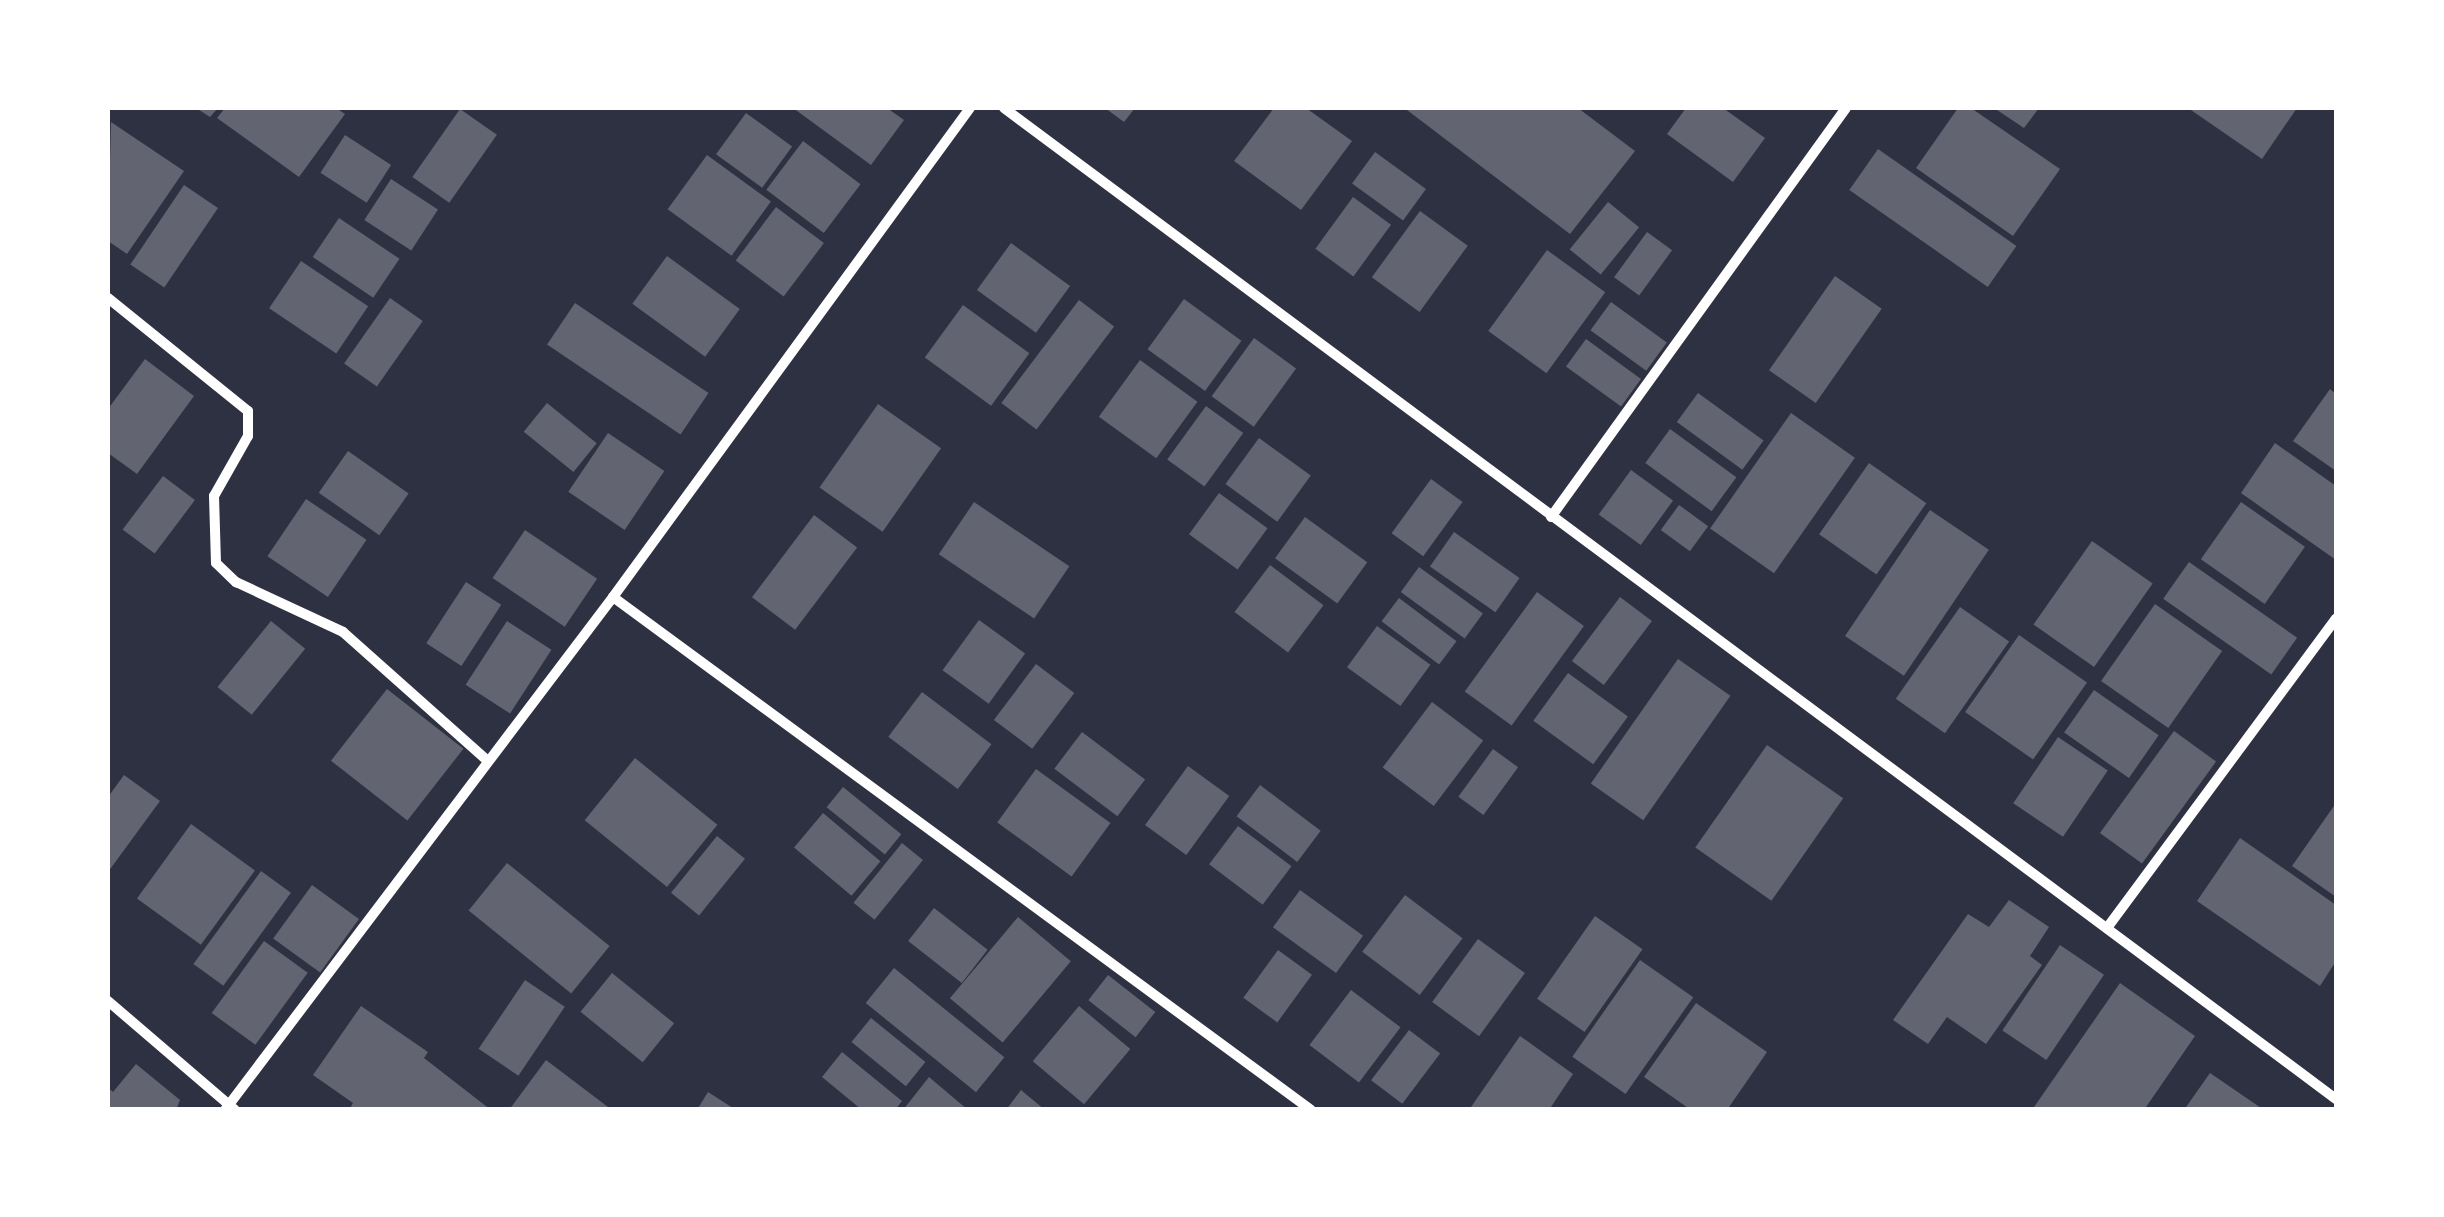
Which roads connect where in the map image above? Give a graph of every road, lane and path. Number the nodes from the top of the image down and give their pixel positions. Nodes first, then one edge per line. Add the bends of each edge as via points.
1 (970, 108) edge
2 (1004, 108) edge
3 (1846, 108) edge
4 (108, 298) edge
5 (1551, 517) junction
6 (613, 598) junction
7 (2336, 618) edge
8 (488, 762) junction
9 (2107, 928) junction
10 (108, 1001) edge
11 (2336, 1099) edge
12 (230, 1108) edge
13 (1311, 1110) edge

1 - 6 street
2 - 5 street
3 - 5 street
4 - 8 street via 248,412 248,436 214,496 216,562 236,582 343,632
5 - 9 street
6 - 8 street
6 - 13 street
7 - 9 street
8 - 12 street
9 - 11 street
10 - 12 street

